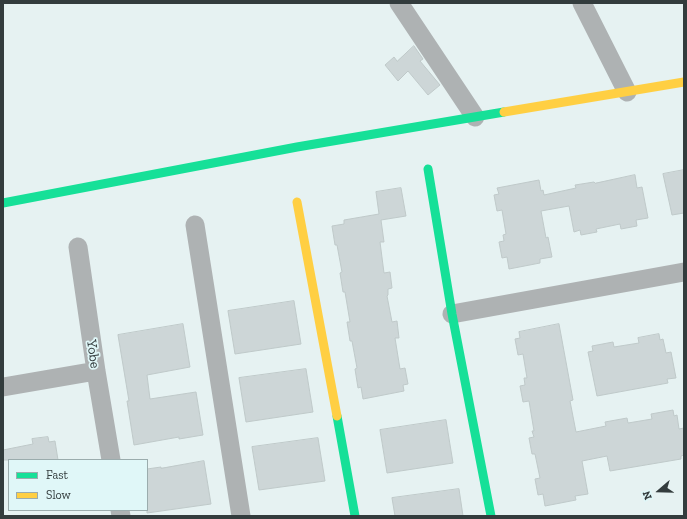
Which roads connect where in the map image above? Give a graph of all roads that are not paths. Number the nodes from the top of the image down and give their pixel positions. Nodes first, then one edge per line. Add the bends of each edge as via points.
1 (399, 3) edge
2 (582, 3) edge
3 (684, 82) edge
4 (627, 92) junction
5 (475, 117) junction
6 (428, 169) dead end
7 (297, 202) dead end
8 (3, 203) edge
9 (195, 225) dead end
10 (78, 247) dead end
11 (684, 272) edge
12 (452, 314) junction
13 (96, 370) junction
14 (3, 387) edge
15 (111, 459) edge
16 (241, 516) edge
17 (355, 516) edge
18 (491, 516) edge

1 - 5 street
2 - 4 street
3 - 4 street
4 - 5 street
5 - 8 street via 297,147
6 - 12 street
7 - 17 street
9 - 16 street
10 - 13 street, Yobe
11 - 12 street
12 - 18 street
13 - 14 street
13 - 15 street, Yobe

